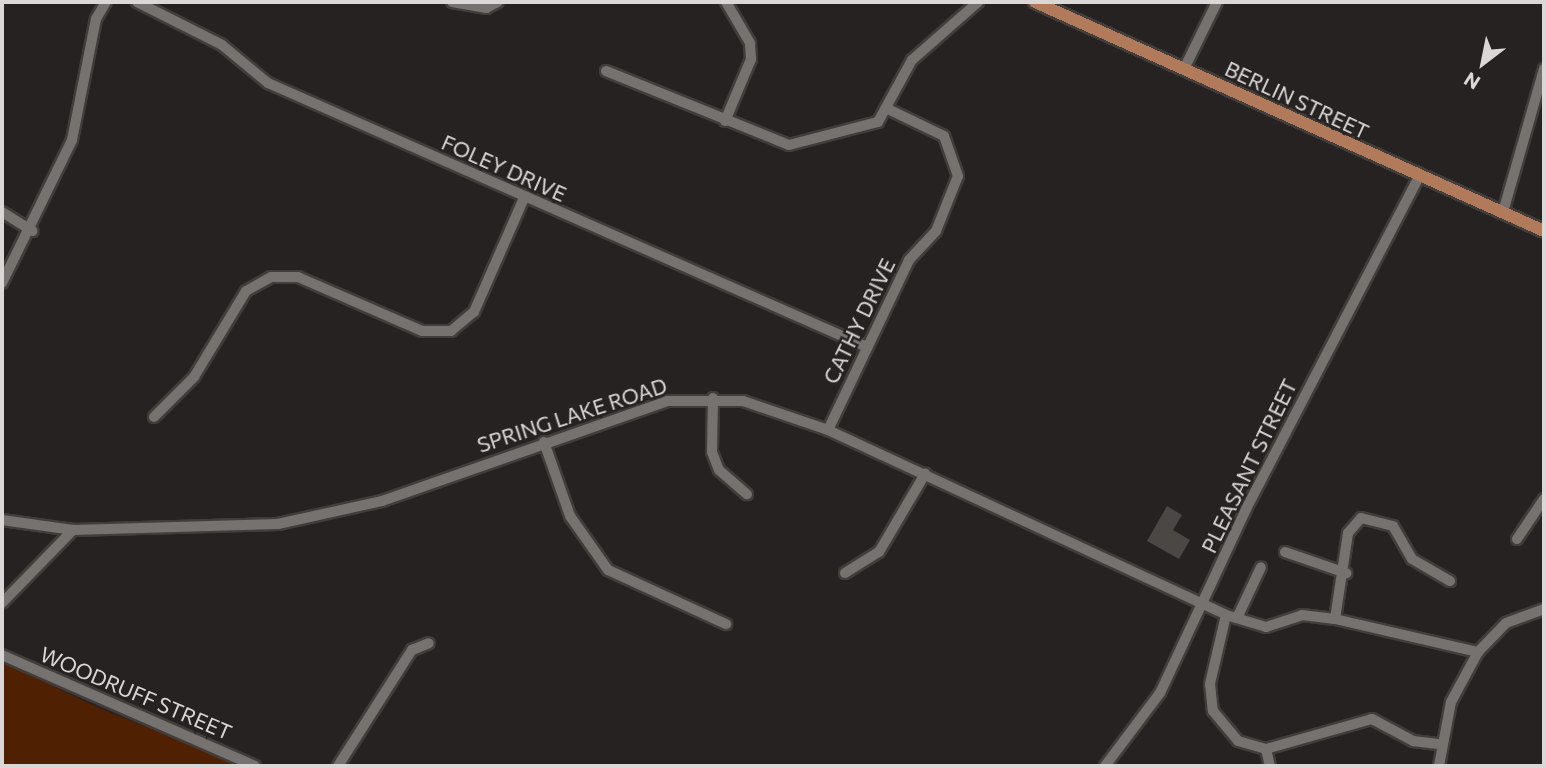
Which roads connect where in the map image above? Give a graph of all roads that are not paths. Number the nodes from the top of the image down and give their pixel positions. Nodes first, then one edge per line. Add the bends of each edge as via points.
1 (106, 2) edge
2 (138, 2) edge
3 (452, 2) edge
4 (498, 2) edge
5 (726, 2) edge
6 (978, 2) edge
7 (1035, 2) edge
8 (1217, 2) edge
9 (1184, 69) junction
10 (1544, 69) edge
11 (606, 71) dead end
12 (890, 110) junction
13 (725, 121) junction
14 (1419, 177) junction
15 (524, 198) junction
16 (2, 212) edge
17 (1503, 212) junction
18 (32, 231) junction
19 (1544, 231) edge
20 (2, 283) edge
21 (867, 347) junction
22 (713, 398) junction
23 (153, 417) dead end
24 (828, 430) junction
25 (544, 442) junction
26 (925, 474) junction
27 (747, 494) dead end
28 (1544, 499) edge
29 (2, 520) edge
30 (73, 530) junction
31 (1517, 539) dead end
32 (1285, 552) dead end
33 (1261, 567) dead end
34 (845, 573) dead end
35 (1346, 573) junction
36 (1450, 581) dead end
37 (2, 603) edge
38 (1203, 605) junction
39 (1544, 609) edge
40 (1226, 615) junction
41 (1237, 618) junction
42 (1335, 619) junction
43 (726, 624) dead end
44 (429, 643) dead end
45 (1478, 652) junction
46 (2, 655) edge
47 (1438, 744) junction
48 (1266, 748) junction
49 (255, 766) edge
50 (338, 766) edge
51 (1105, 766) edge
52 (1270, 766) edge
53 (1438, 766) edge

1 - 18 street via 96,19 72,140
2 - 15 street, FOLEY DRIVE via 222,45 268,83
3 - 4 street via 486,8
5 - 13 street via 750,43 751,59
6 - 12 street via 912,60
7 - 9 main road, BERLIN STREET
8 - 9 street
9 - 14 main road, BERLIN STREET
10 - 17 street
11 - 13 street
12 - 13 street via 863,130 789,145
12 - 21 street, CATHY DRIVE via 944,136 958,176 936,231 909,260
14 - 17 main road, BERLIN STREET
14 - 38 street, PLEASANT STREET
15 - 21 street, FOLEY DRIVE
15 - 23 street via 474,312 451,331 422,331 298,277 271,276 246,291 194,377
16 - 18 street
17 - 19 main road, BERLIN STREET
18 - 20 street
21 - 24 street, CATHY DRIVE
22 - 24 street, SPRING LAKE ROAD via 777,409
22 - 25 street, SPRING LAKE ROAD via 667,401
22 - 27 street via 712,452 719,470
24 - 26 street, SPRING LAKE ROAD
25 - 30 street, SPRING LAKE ROAD via 382,501 278,524
25 - 43 street via 570,516 608,570
26 - 34 street via 879,552
26 - 38 street, SPRING LAKE ROAD
28 - 31 street
29 - 30 street, SPRING LAKE ROAD
30 - 37 street
32 - 35 street
33 - 41 street
35 - 36 street via 1348,533 1361,518 1392,526 1412,559
35 - 42 street
38 - 40 street, SPRING LAKE ROAD
38 - 51 street, PLEASANT STREET via 1160,693
39 - 45 street via 1506,623
40 - 41 street, SPRING LAKE ROAD
40 - 48 street via 1210,684 1213,711 1238,741
41 - 42 street, SPRING LAKE ROAD via 1266,627 1303,615
42 - 45 street, SPRING LAKE ROAD
44 - 50 street via 412,650
45 - 47 street via 1451,702
46 - 49 street, WOODRUFF STREET
47 - 48 street via 1413,741 1372,719
47 - 53 street
48 - 52 street

